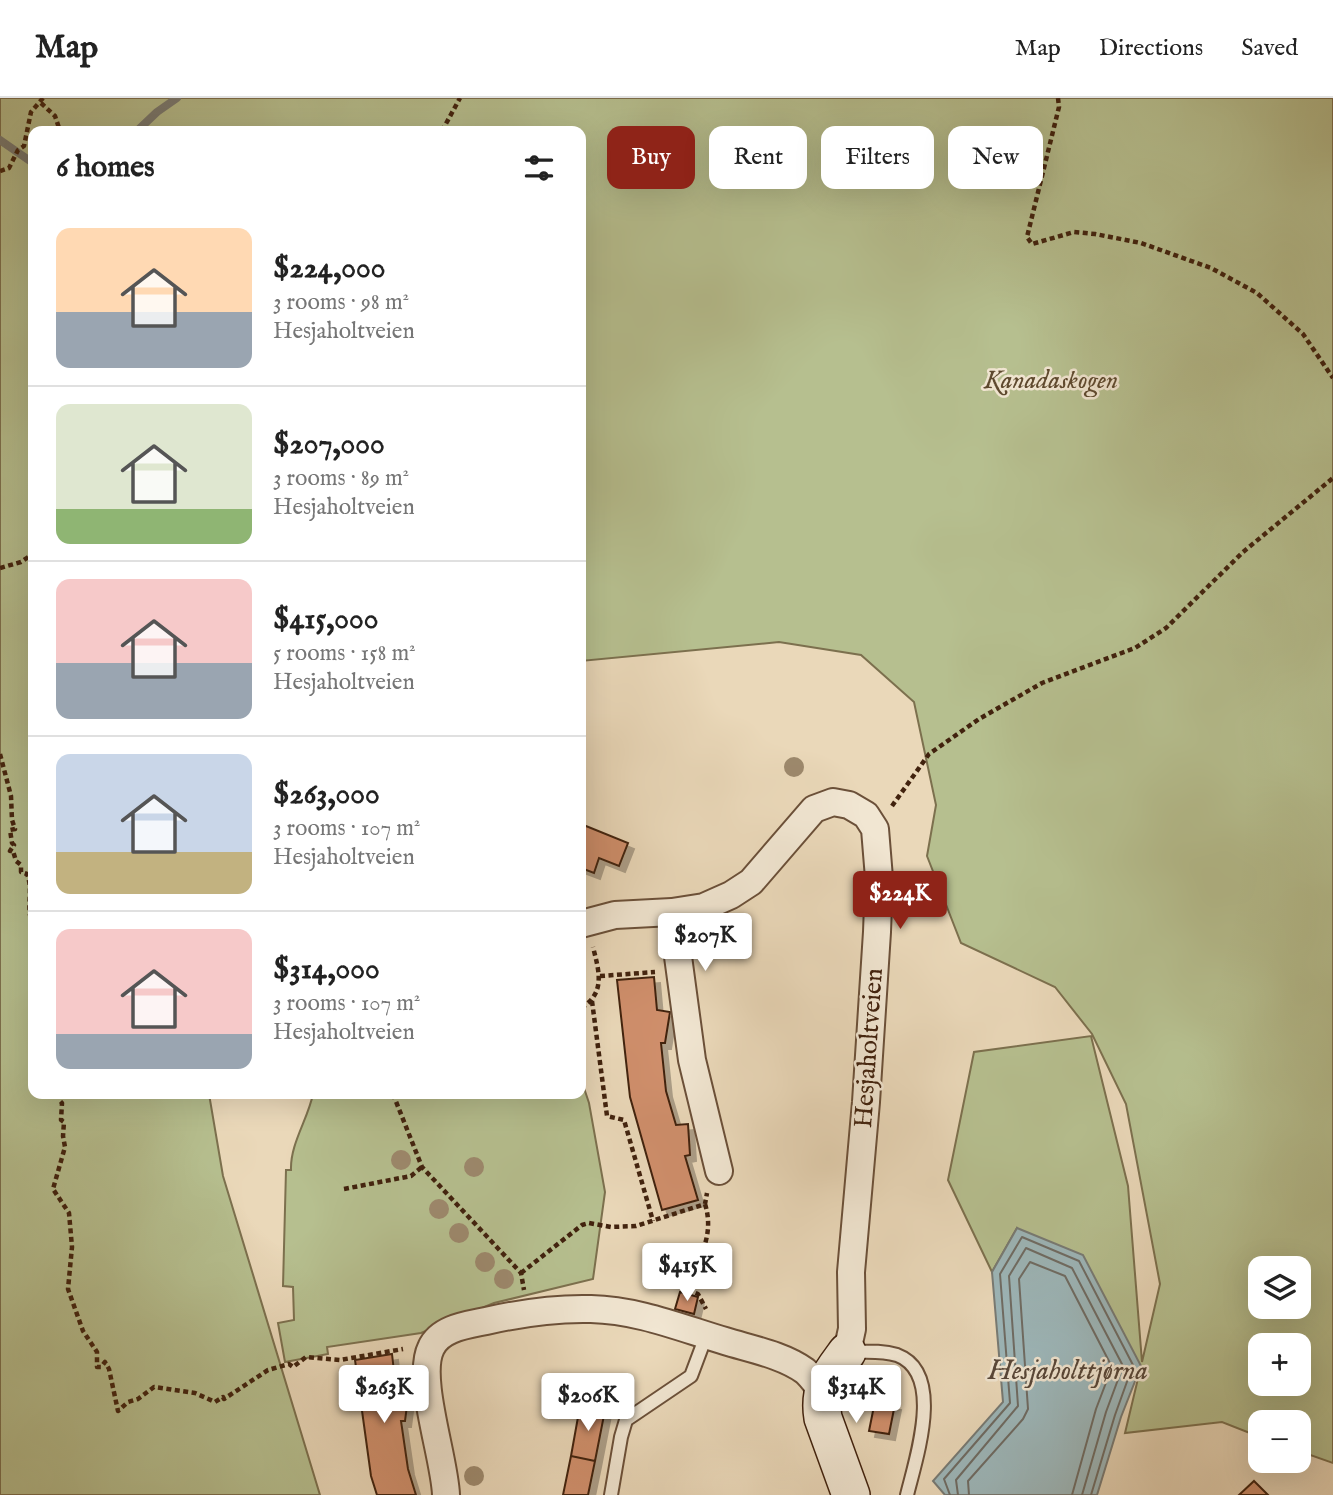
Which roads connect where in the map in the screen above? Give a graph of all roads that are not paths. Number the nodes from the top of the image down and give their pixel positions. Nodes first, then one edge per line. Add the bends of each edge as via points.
1 (672, 912) junction
2 (586, 922) edge
3 (719, 1171) road end
4 (709, 1327) junction
5 (849, 1341) junction
6 (822, 1391) junction
7 (450, 1490) edge
8 (611, 1495) edge
9 (851, 1495) edge
10 (907, 1495) edge

1 - 2 street via 615,915
1 - 3 street via 692,1060
1 - 5 street, Hesjaholtveien via 704,906 751,882 814,809 833,802 849,805 866,815 875,830 877,932
4 - 6 street via 806,1372
4 - 7 street via 591,1309 528,1312 454,1328 436,1340 427,1362 435,1433
4 - 8 lane via 691,1376 626,1420
5 - 6 main road
5 - 10 lane via 898,1356 916,1367 923,1385 924,1403
6 - 9 main road via 823,1418

